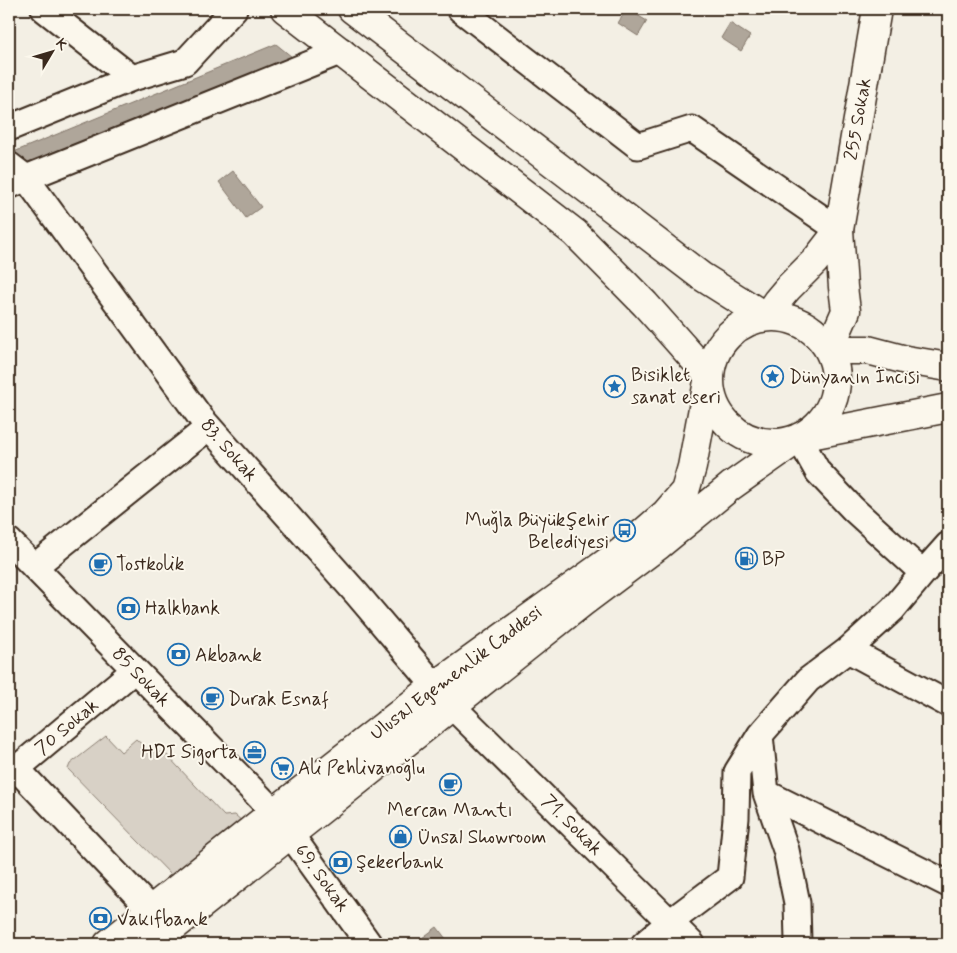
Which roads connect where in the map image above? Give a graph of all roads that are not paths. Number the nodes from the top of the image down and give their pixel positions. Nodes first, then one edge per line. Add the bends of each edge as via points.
1 (44, 9) edge
2 (234, 9) edge
3 (285, 9) edge
4 (352, 9) edge
5 (460, 9) edge
6 (877, 9) edge
7 (342, 51) junction
8 (132, 78) junction
9 (9, 128) edge
10 (16, 176) edge
11 (839, 230) junction
12 (766, 317) junction
13 (829, 350) junction
14 (948, 367) edge
15 (709, 376) junction
16 (948, 408) edge
17 (209, 427) junction
18 (799, 438) junction
19 (9, 540) edge
20 (948, 545) edge
21 (9, 558) edge
22 (34, 567) junction
23 (923, 573) junction
24 (848, 650) junction
25 (125, 678) junction
26 (444, 696) junction
27 (948, 704) edge
28 (760, 735) junction
29 (13, 772) edge
30 (766, 793) junction
31 (269, 816) junction
32 (290, 835) junction
33 (948, 884) edge
34 (151, 910) junction
35 (670, 922) junction
36 (108, 944) edge
37 (152, 944) edge
38 (369, 944) edge
39 (644, 944) edge
40 (692, 944) edge
41 (797, 944) edge

1 - 8 street
2 - 8 street via 185,62
3 - 7 main road
4 - 12 main road via 701,276
5 - 11 street via 638,146 692,129
6 - 11 main road, 255 Sokak
7 - 10 street
7 - 15 main road via 575,232
8 - 9 street
10 - 17 street, 83. Sokak
11 - 12 main road
11 - 13 main road via 846,311
12 - 13 main road via 799,322 816,334
12 - 15 main road via 740,325 724,338 714,356
13 - 14 main road via 868,350
13 - 18 main road via 835,369 836,390 829,409 817,426
15 - 18 main road via 718,410 737,432 764,442 778,443
15 - 26 main road, Ulusal Egemenlik Caddesi via 685,491 666,513 621,552
16 - 18 main road
17 - 22 street
17 - 26 street, 83. Sokak
18 - 23 street via 818,472
18 - 26 main road, Ulusal Egemenlik Caddesi via 730,486 659,546 583,602
19 - 22 street, 85 Sokak
20 - 23 street
21 - 25 street, 85 Sokak
22 - 31 street, 85 Sokak
23 - 24 street via 894,609
24 - 27 street
24 - 28 street via 808,680
25 - 29 street, 70 Sokak
25 - 31 street, 85 Sokak
26 - 31 main road, Ulusal Egemenlik Caddesi
26 - 32 main road, Ulusal Egemenlik Caddesi
26 - 35 street, 71. Sokak
28 - 30 street
28 - 35 street via 737,772 730,878
29 - 34 street
30 - 33 street
30 - 41 street via 786,850 797,903
31 - 32 street, 69. Sokak
31 - 34 main road, Ulusal Egemenlik Caddesi
32 - 37 main road, Ulusal Egemenlik Caddesi
32 - 38 street, 69. Sokak
34 - 36 main road, Ulusal Egemenlik Caddesi
35 - 39 street
35 - 40 street, 71. Sokak

